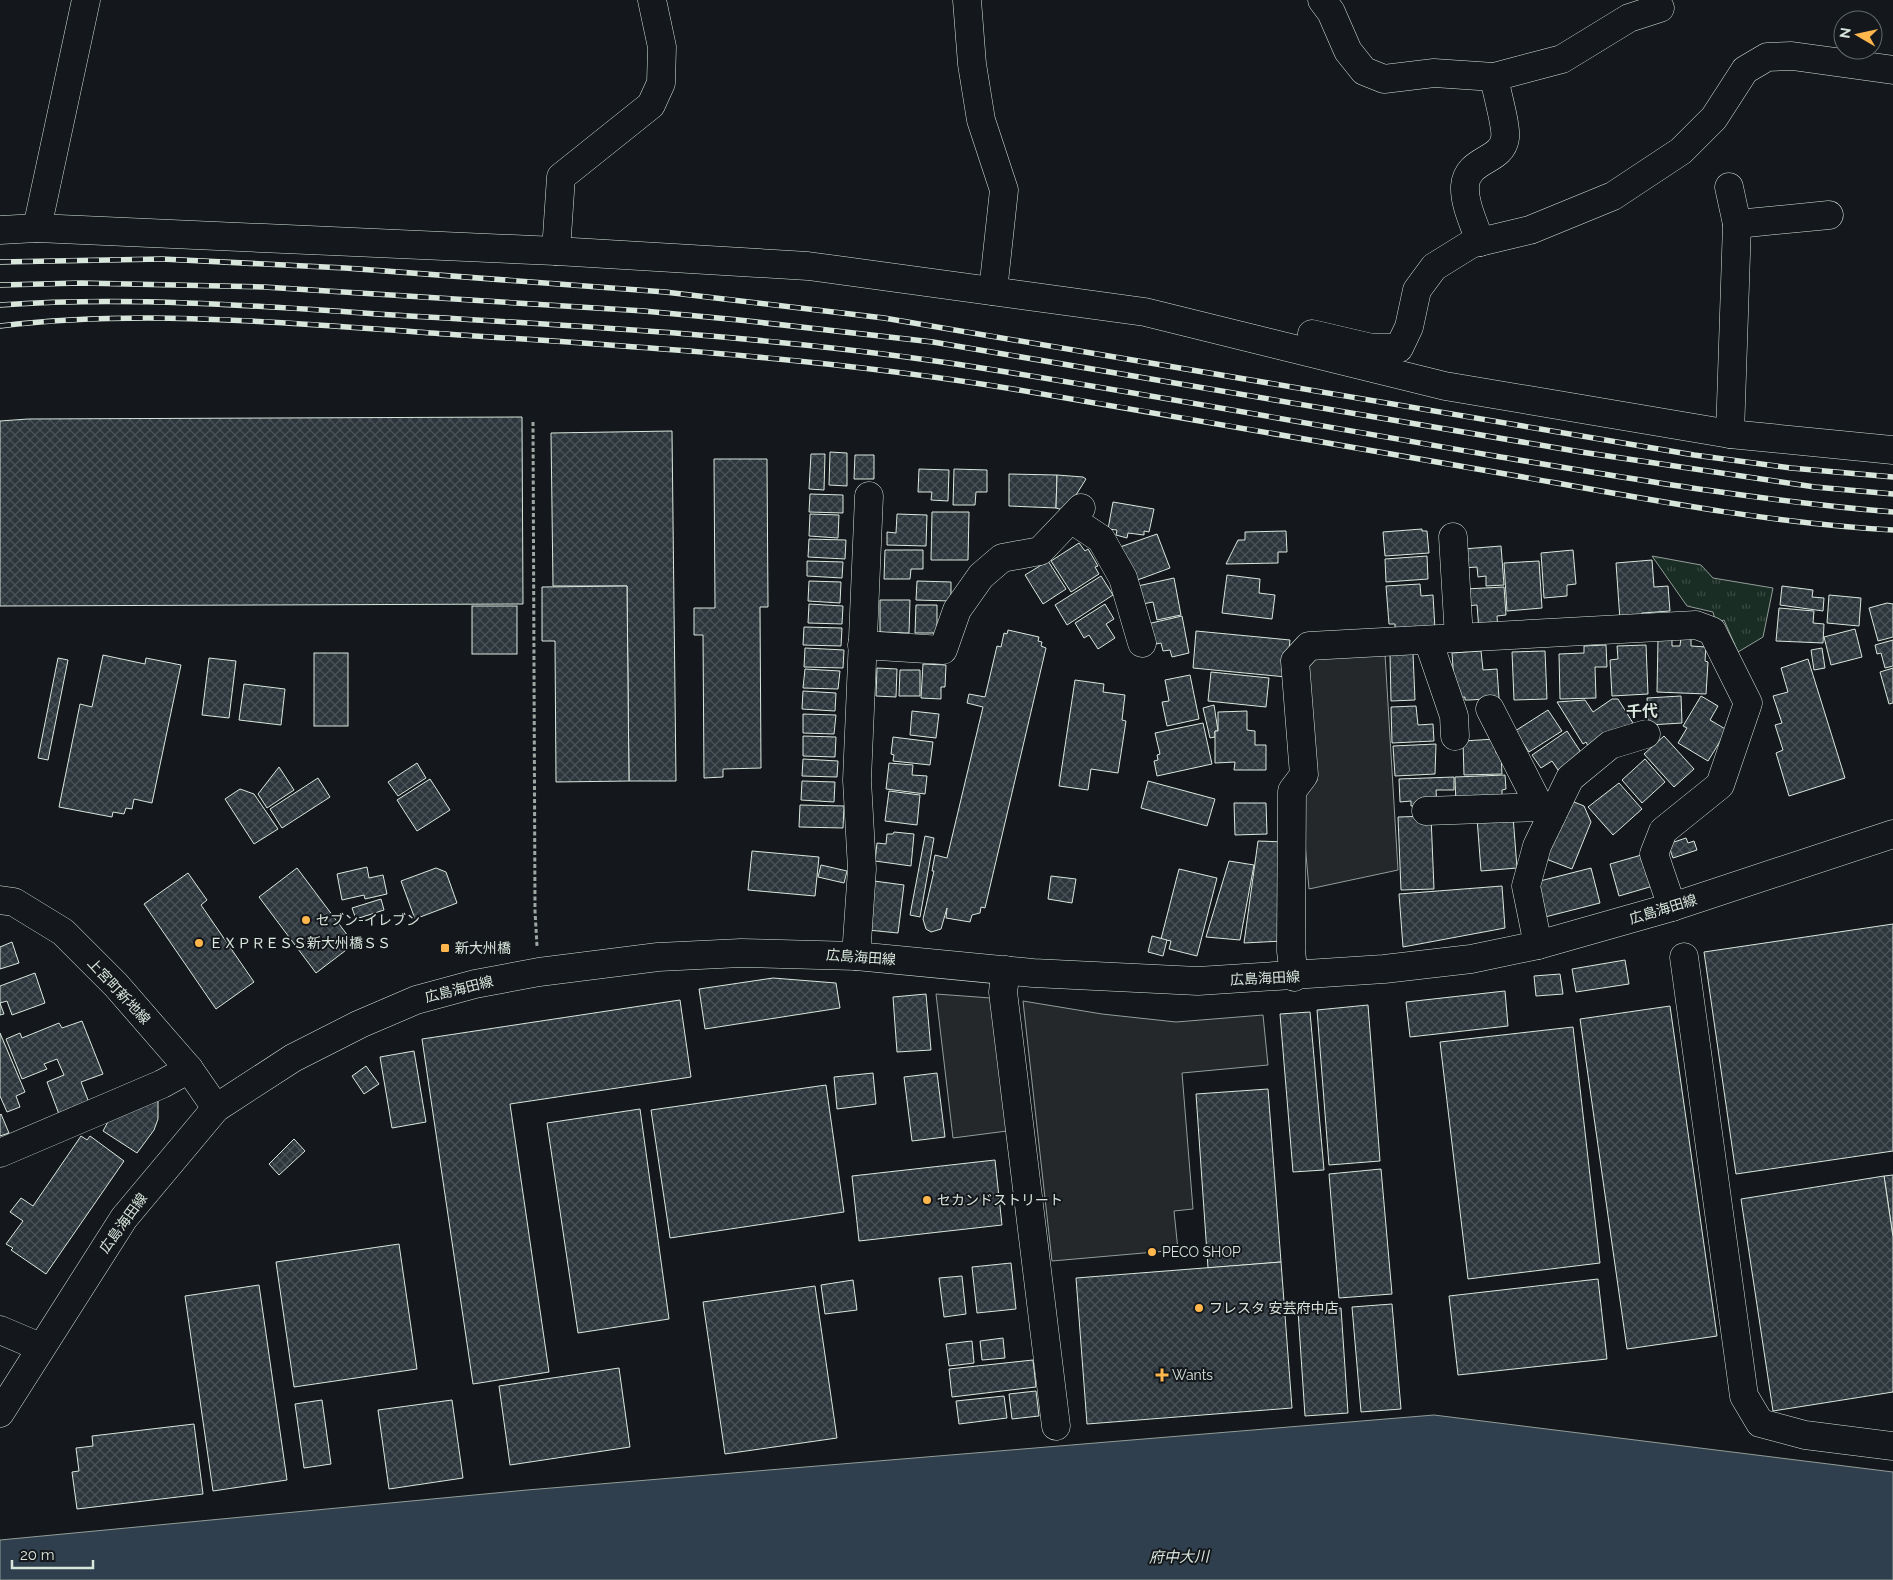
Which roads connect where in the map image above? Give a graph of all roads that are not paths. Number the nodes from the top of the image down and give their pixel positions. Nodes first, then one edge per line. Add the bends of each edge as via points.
1 (86, 0) edge
2 (652, 0) edge
3 (967, 0) edge
4 (1322, 0) edge
5 (1660, 8) dead end
6 (1893, 70) edge
7 (1494, 77) junction
8 (1729, 187) dead end
9 (1830, 215) dead end
10 (1737, 224) junction
11 (37, 228) junction
12 (0, 230) edge
13 (1480, 242) junction
14 (556, 251) junction
15 (992, 291) junction
16 (1304, 352) junction
17 (1730, 434) junction
18 (1893, 450) edge
19 (869, 496) dead end
20 (1453, 537) dead end
21 (1459, 638) junction
22 (1428, 640) junction
23 (1142, 643) dead end
24 (862, 645) junction
25 (1490, 708) dead end
26 (1646, 734) dead end
27 (1455, 736) dead end
28 (1426, 811) dead end
29 (1546, 811) junction
30 (1893, 834) edge
31 (0, 900) edge
32 (1672, 907) junction
33 (1538, 945) junction
34 (856, 956) junction
35 (1684, 957) dead end
36 (1006, 970) junction
37 (1294, 977) junction
38 (189, 1070) junction
39 (216, 1108) junction
40 (0, 1153) edge
41 (0, 1330) edge
42 (40, 1347) junction
43 (0, 1413) edge
44 (1056, 1426) dead end
45 (1893, 1446) edge

1 - 11 street
2 - 14 street via 662,47 661,83 651,106 561,176
3 - 15 street via 981,120 1004,190
4 - 7 street via 1331,12 1348,51 1364,71 1384,79 1434,73
5 - 7 street via 1629,18 1562,59
6 - 13 street via 1792,56 1767,56 1745,70 1714,118 1681,151 1613,196 1530,230
7 - 13 street via 1506,138 1499,151 1472,168 1465,184
8 - 10 street
9 - 10 street
10 - 17 street
11 - 12 street
11 - 14 street
13 - 16 street via 1471,244 1434,267 1417,290 1409,326 1399,348 1372,348 1309,334
14 - 15 street via 808,266
15 - 16 street via 1146,312
16 - 17 street via 1445,386
17 - 18 street
19 - 24 street
20 - 21 street
21 - 22 street
21 - 32 street via 1696,626 1712,630 1748,703 1720,785 1664,831 1654,854
22 - 27 street via 1454,716
22 - 37 street via 1310,646 1296,661 1304,775 1292,791 1291,952
23 - 24 street via 1123,578 1101,539 1076,513 1040,551 1002,558 981,576 957,610 943,650
24 - 34 street via 857,780 862,869
25 - 29 street
26 - 29 street via 1610,745 1570,778
28 - 29 street
29 - 33 street via 1526,886
30 - 32 street, 広島海田線
31 - 38 street, 上宮町新地線 via 14,902 63,932 116,986
32 - 33 street, 広島海田線
33 - 37 street, 広島海田線 via 1471,959
34 - 36 street, 広島海田線
34 - 39 street, 広島海田線 via 741,952 658,957 539,972 475,984 408,1004 360,1024 293,1058
35 - 45 street via 1744,1396 1760,1423 1805,1435
36 - 37 street, 広島海田線 via 1198,981
36 - 44 street via 1004,992
38 - 39 street, 上宮町新地線
38 - 40 street
39 - 42 street, 広島海田線 via 124,1218
41 - 42 street
42 - 43 street, 広島海田線

